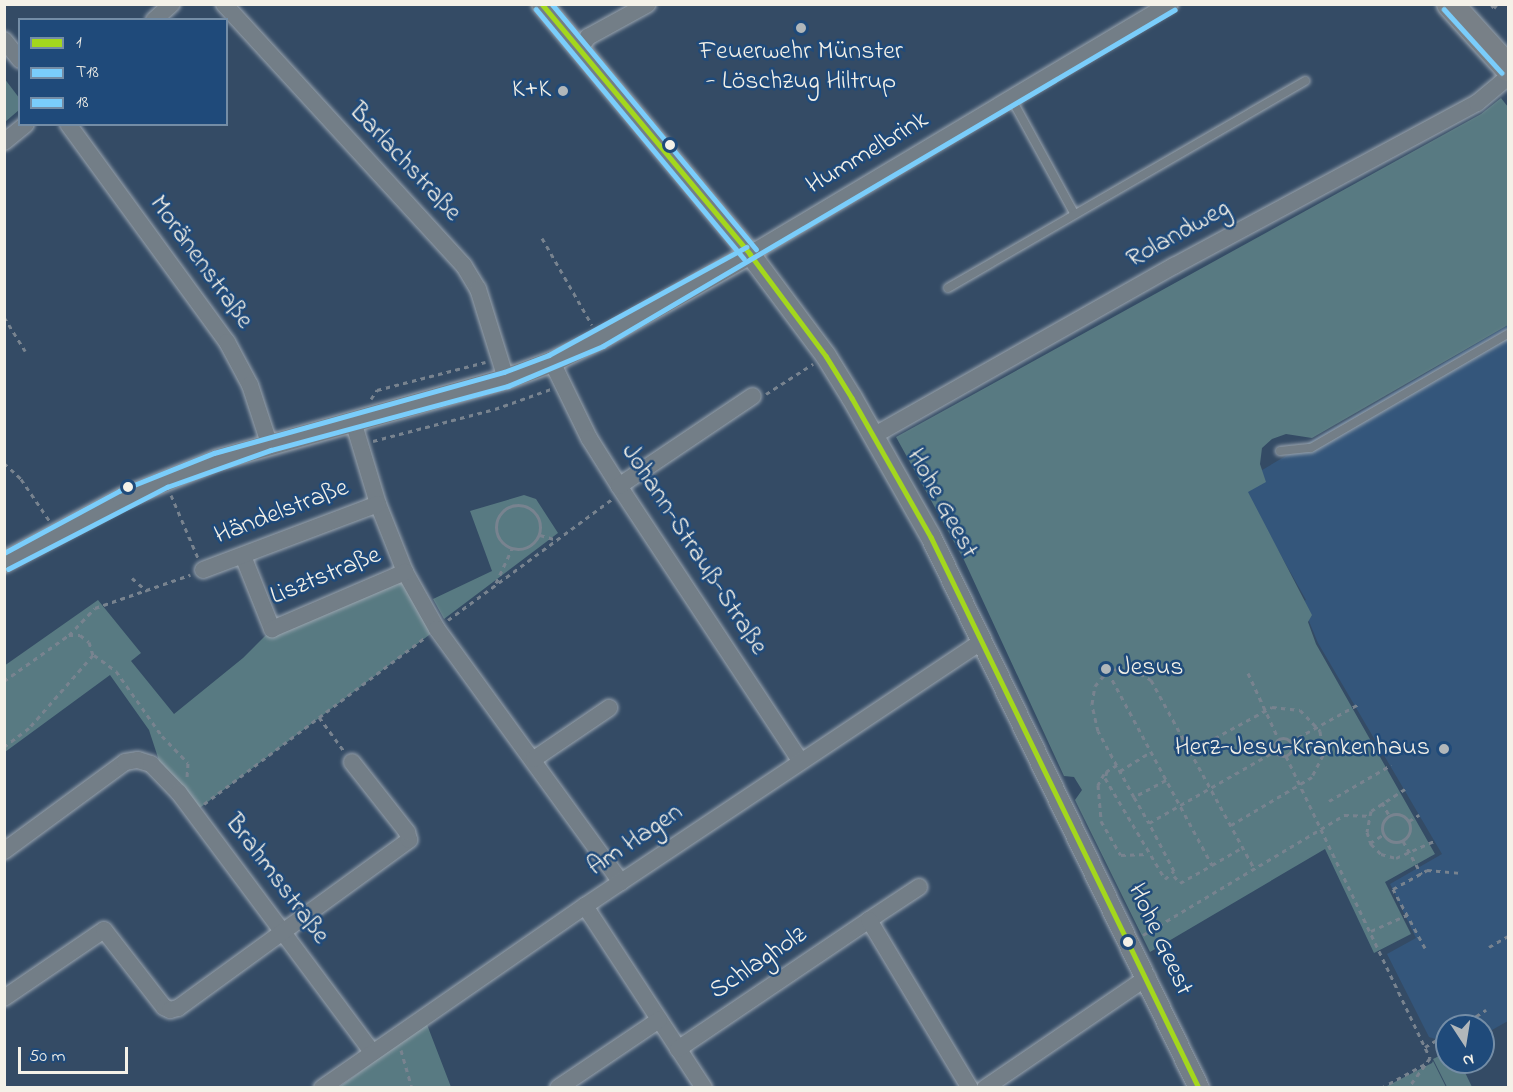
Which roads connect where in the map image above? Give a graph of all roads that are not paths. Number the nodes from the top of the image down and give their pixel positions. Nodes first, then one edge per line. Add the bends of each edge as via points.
1 (172, 4) edge
2 (224, 4) edge
3 (543, 4) edge
4 (648, 4) edge
5 (1170, 4) edge
6 (1450, 4) edge
7 (156, 18) edge
8 (4, 40) edge
9 (580, 48) junction
10 (18, 58) edge
11 (1509, 68) edge
12 (1509, 77) edge
13 (1305, 81) dead end
14 (1011, 98) junction
15 (24, 126) edge
16 (69, 126) edge
17 (4, 142) edge
18 (1074, 213) junction
19 (750, 254) junction
20 (948, 288) dead end
21 (1509, 334) edge
22 (552, 362) junction
23 (503, 370) junction
24 (753, 396) road end
25 (353, 421) junction
26 (873, 436) junction
27 (269, 443) junction
28 (1280, 451) dead end
29 (621, 489) junction
30 (378, 504) junction
31 (243, 556) junction
32 (4, 562) edge
33 (203, 570) road end
34 (405, 572) junction
35 (983, 641) junction
36 (609, 708) dead end
37 (534, 759) junction
38 (800, 761) junction
39 (352, 762) road end
40 (4, 851) edge
41 (621, 882) junction
42 (919, 887) dead end
43 (585, 906) junction
44 (869, 920) junction
45 (283, 931) junction
46 (1148, 977) junction
47 (4, 998) edge
48 (659, 1020) junction
49 (678, 1049) junction
50 (371, 1051) junction
51 (322, 1088) edge
52 (558, 1088) edge
53 (704, 1088) edge
54 (970, 1088) edge
55 (985, 1088) edge
56 (1199, 1088) edge

1 - 7 street
2 - 23 street, Barlachstraße via 464,266 478,289
3 - 9 street, Hohe Geest
4 - 9 street via 588,38
5 - 14 street, Hummelbrink
6 - 11 main road
8 - 10 street
9 - 19 street, Hohe Geest
12 - 26 street, Rolandweg via 1477,103 1174,266
13 - 18 lane
14 - 18 lane
14 - 19 street, Hummelbrink
15 - 17 street
16 - 27 street, Moränenstraße via 227,342 250,385
18 - 20 lane
19 - 22 street via 596,331
19 - 26 street, Hohe Geest via 818,360
21 - 28 lane via 1311,448
22 - 23 street
22 - 29 street, Johann-Strauß-Straße
23 - 25 street
24 - 29 street
25 - 27 street
25 - 30 street
26 - 35 street, Hohe Geest via 931,537
27 - 32 street via 51,523
29 - 38 street, Johann-Strauß-Straße
30 - 31 street, Händelstraße
30 - 34 street
31 - 33 street, Händelstraße
31 - 34 street, Lisztstraße via 272,629
34 - 37 street via 437,629
35 - 38 street, Am Hagen
35 - 46 street, Hohe Geest
36 - 37 street
37 - 41 street
38 - 41 street, Am Hagen
39 - 45 street via 407,832 409,840
40 - 45 street, Brahmsstraße via 125,762 151,764 179,793
41 - 43 street, Am Hagen
42 - 44 street, Schlagholz
43 - 48 street
43 - 50 street, Am Hagen
44 - 49 street, Schlagholz
44 - 54 street
45 - 47 street via 170,1010 104,930
45 - 50 street, Brahmsstraße
46 - 55 street
46 - 56 street, Hohe Geest
48 - 49 street
48 - 52 street
49 - 53 street
50 - 51 street, Am Hagen

